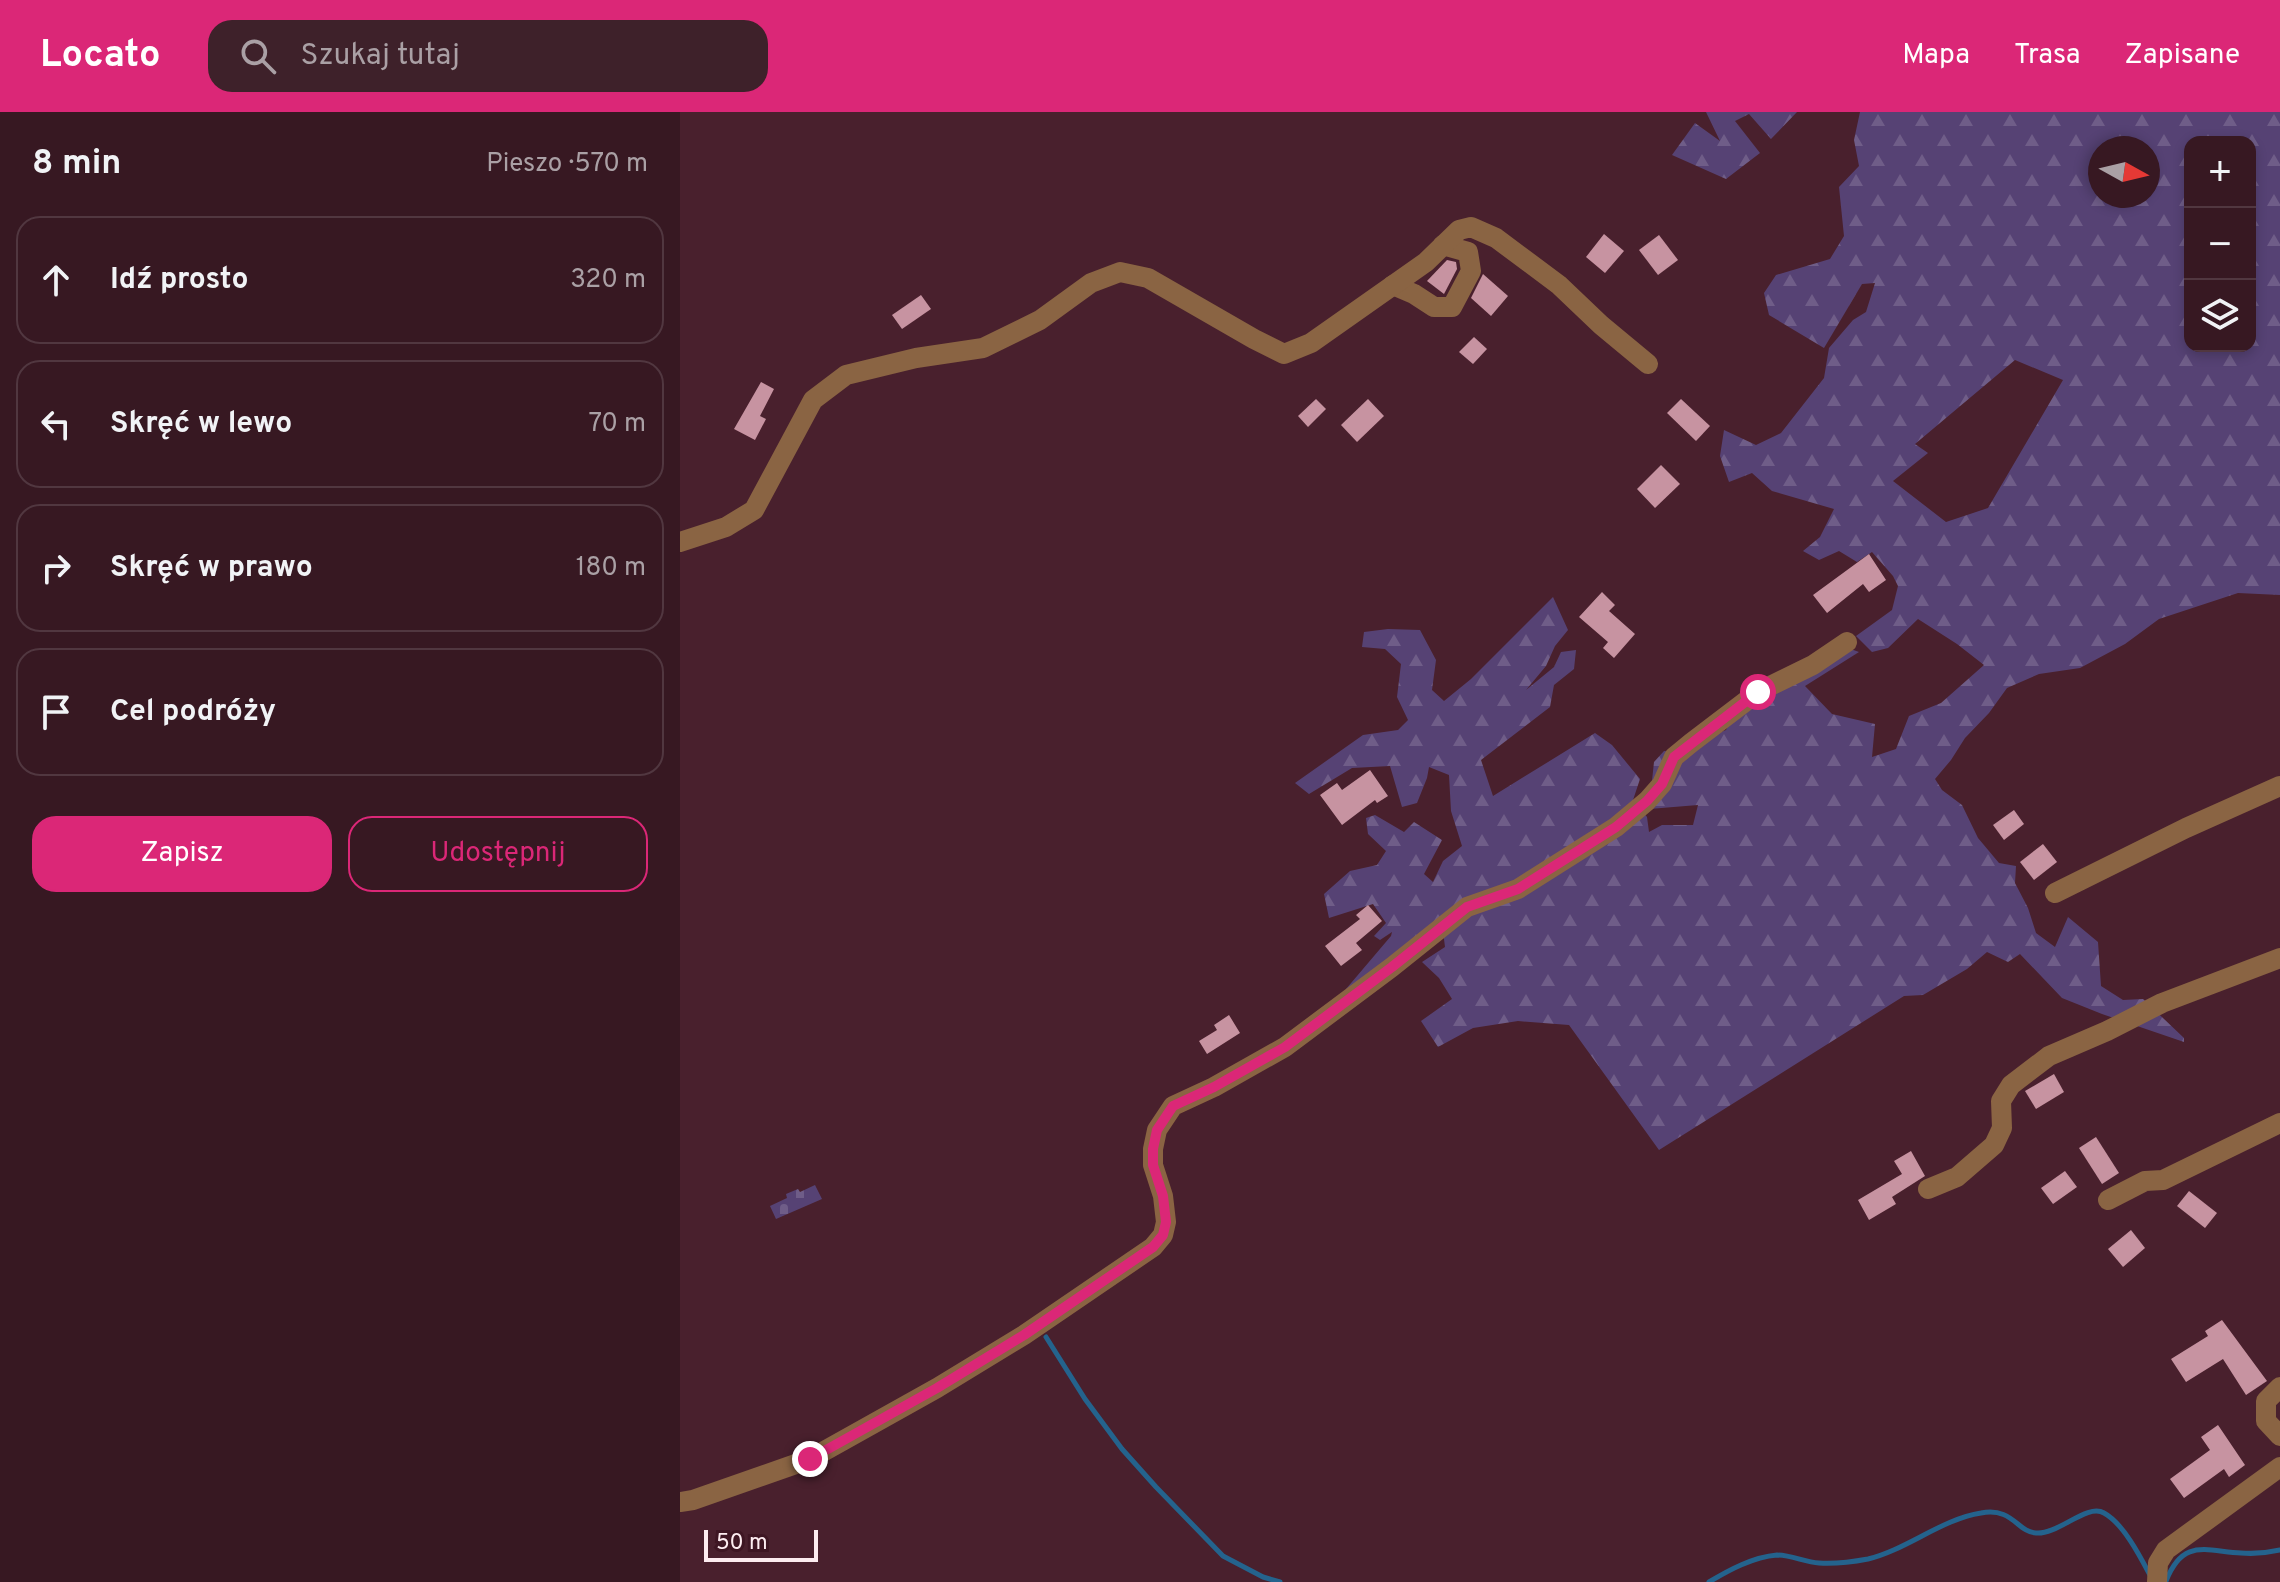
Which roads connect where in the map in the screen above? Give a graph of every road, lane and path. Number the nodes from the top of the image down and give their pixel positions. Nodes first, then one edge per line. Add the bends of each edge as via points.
1 (1443, 245) junction
2 (1393, 285) junction
3 (1648, 364) dead end
4 (680, 542) edge
5 (1847, 642) dead end
6 (2280, 786) edge
7 (2055, 893) dead end
8 (2280, 958) edge
9 (2280, 1123) edge
10 (1928, 1189) dead end
11 (2108, 1200) dead end
12 (2280, 1387) edge
13 (2280, 1436) edge
14 (2280, 1467) edge
15 (680, 1502) edge
16 (2157, 1582) edge

1 - 2 lane
1 - 2 lane via 1468,252 1470,262 1471,271 1452,307 1434,307
1 - 3 lane via 1471,227 1496,238 1559,285
2 - 4 lane via 1311,343 1284,354 1148,278 1120,272 1091,283 1040,320 983,348 846,375 813,400 754,510 726,527
5 - 15 lane via 1758,692 1691,743 1674,757 1647,801 1616,827 1518,889 1467,907 1285,1047 1173,1106 1157,1130 1153,1149 1166,1222 1153,1247 1024,1335 810,1459
6 - 7 lane
8 - 10 lane via 2162,1003 2049,1056 2011,1085 2001,1101 2002,1128 1994,1145 1957,1177
9 - 11 lane via 2163,1180 2145,1181
12 - 13 lane via 2266,1401 2266,1421
14 - 16 lane via 2166,1550 2158,1563

